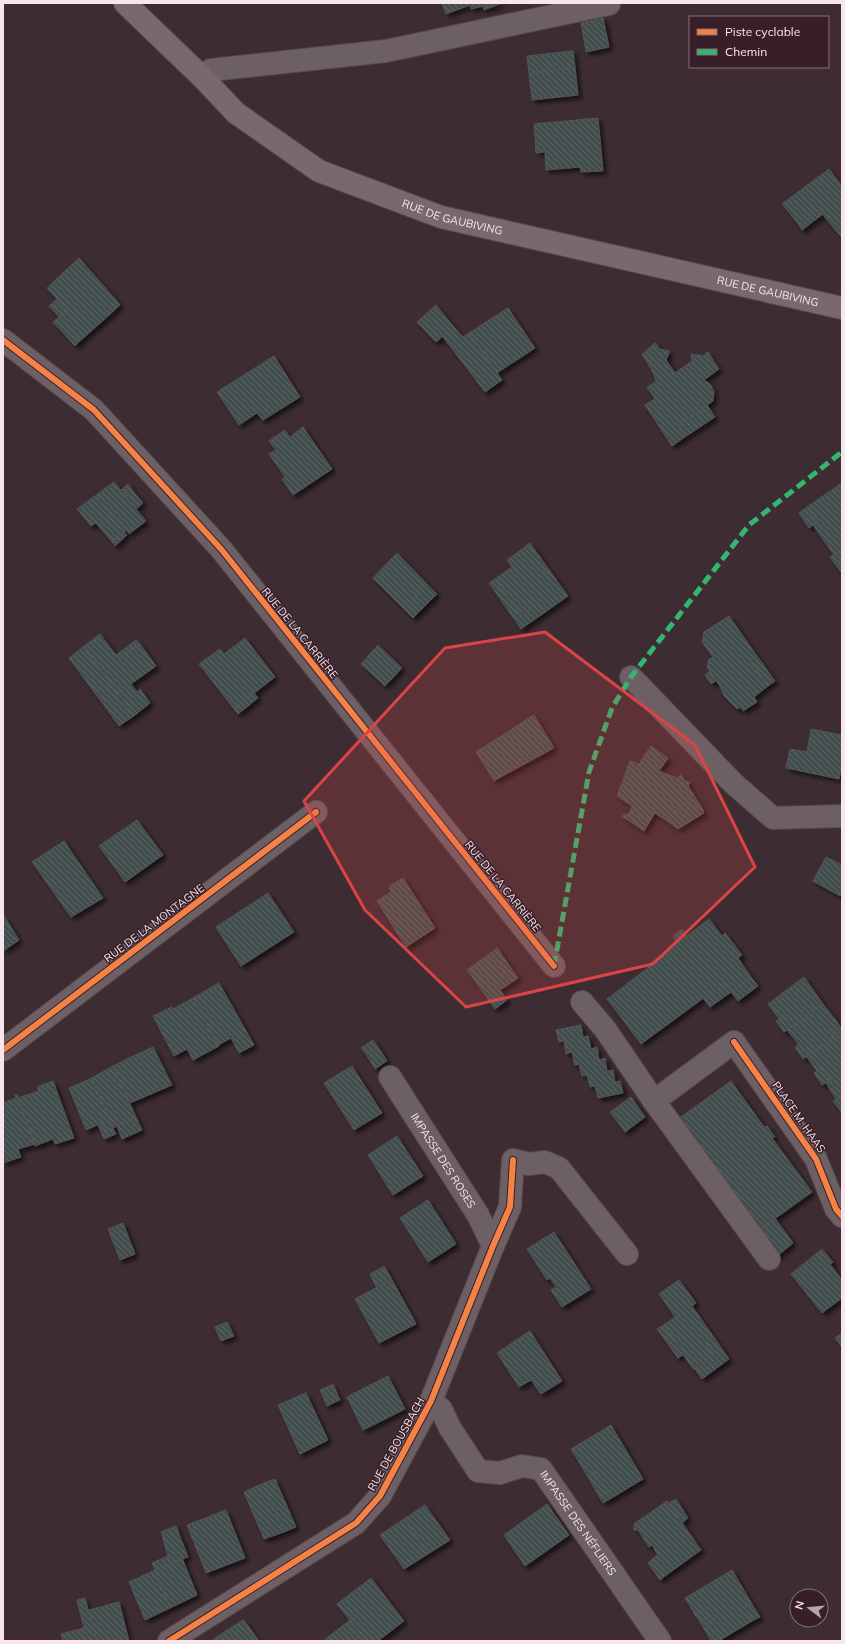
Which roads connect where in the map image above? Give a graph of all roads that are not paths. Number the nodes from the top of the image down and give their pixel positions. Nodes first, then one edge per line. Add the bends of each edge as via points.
1 (125, 3) edge
2 (609, 4) edge
3 (202, 77) junction
4 (842, 308) edge
5 (3, 340) edge
6 (631, 677) dead end
7 (316, 812) dead end
8 (842, 816) edge
9 (554, 966) dead end
10 (582, 1002) dead end
11 (3, 1050) edge
12 (390, 1076) dead end
13 (654, 1100) junction
14 (839, 1212) edge
15 (493, 1246) junction
16 (627, 1254) dead end
17 (769, 1259) dead end
18 (431, 1401) junction
19 (169, 1641) edge
20 (660, 1641) edge

1 - 3 main road, RUE DE GAUBIVING
2 - 3 street via 386,51 211,70
3 - 4 main road, RUE DE GAUBIVING via 236,113 319,171 441,217
5 - 9 street, RUE DE LA CARRIÈRE via 94,410 220,549
6 - 8 street via 733,782 773,818
7 - 11 street, RUE DE LA MONTAGNE
10 - 13 street via 605,1029
12 - 15 street, IMPASSE DES ROSES via 478,1215
13 - 14 street, PLACE M. HAAS via 734,1042 816,1159
13 - 17 street
15 - 16 street, RUE DE BOUSBACH via 510,1207 513,1160 529,1164 545,1162 559,1168
15 - 18 street, RUE DE BOUSBACH
18 - 19 street, RUE DE BOUSBACH via 380,1496 356,1523
18 - 20 street, IMPASSE DES NÉFLIERS via 441,1409 450,1428 478,1471 500,1473 522,1466 541,1469

